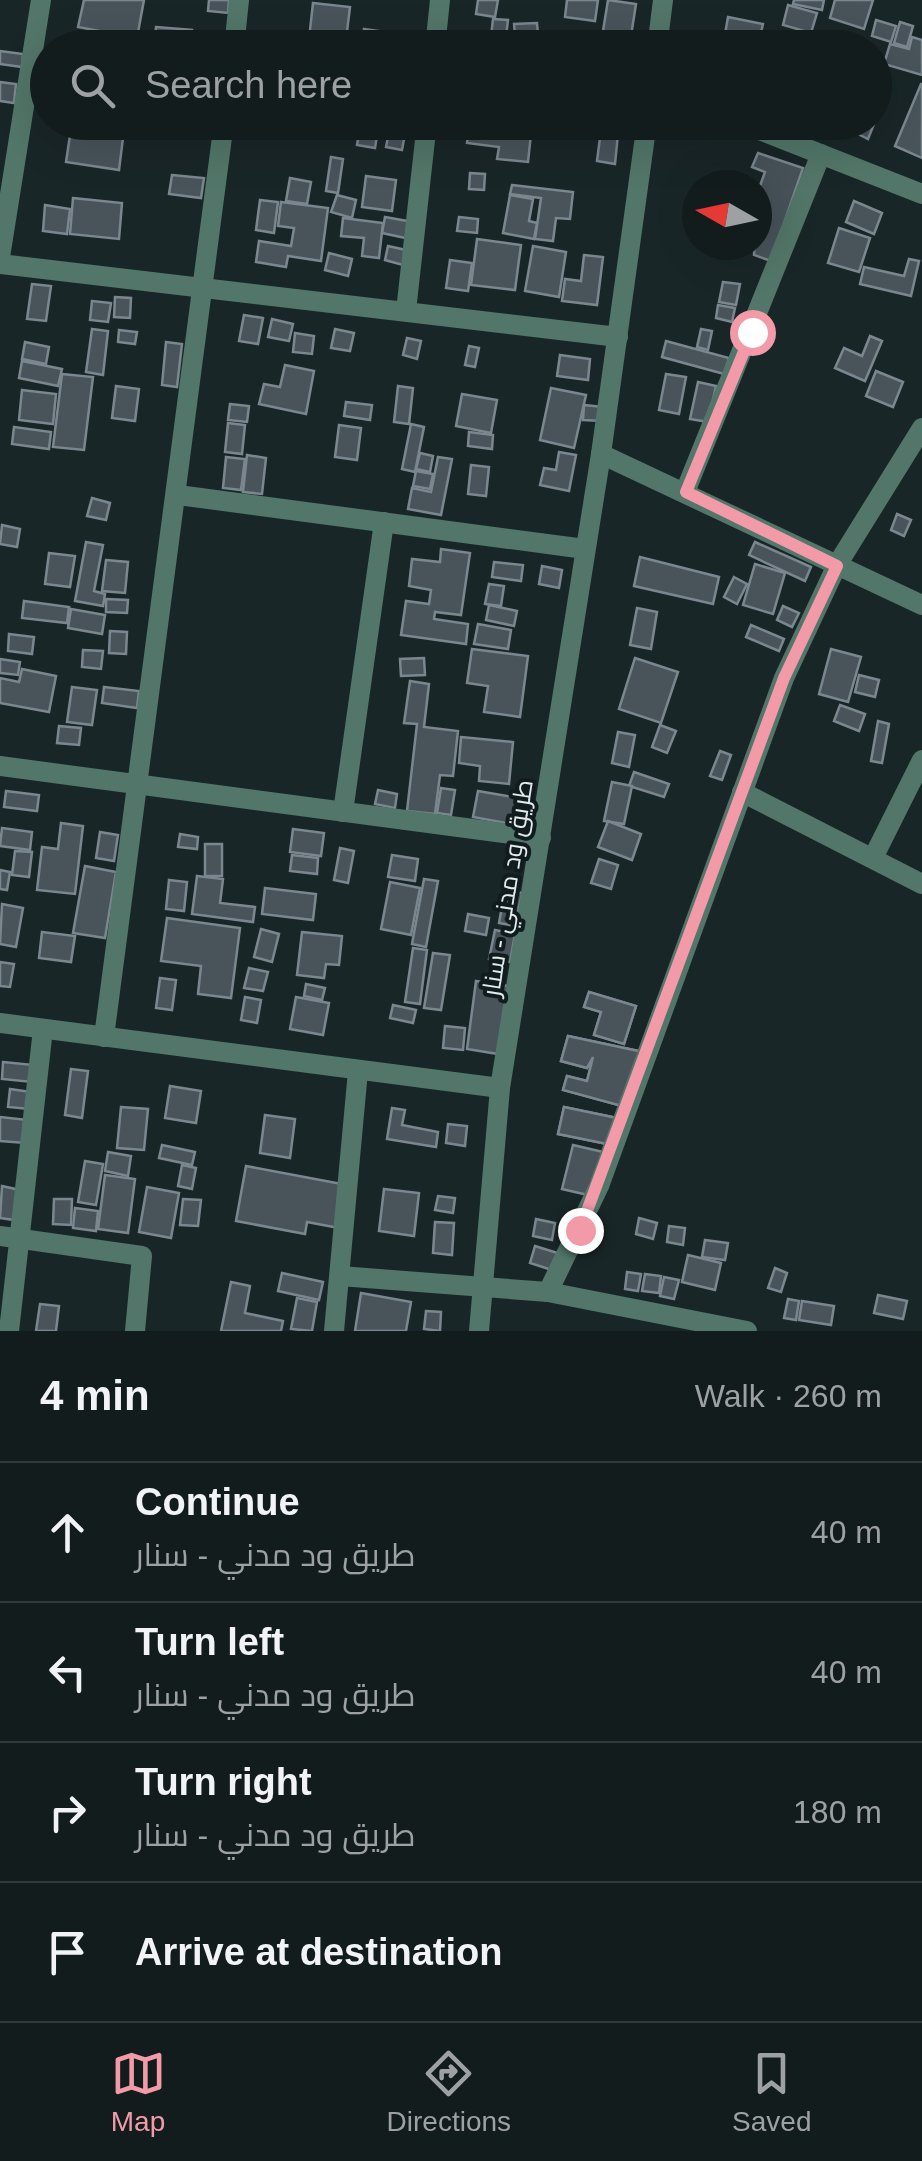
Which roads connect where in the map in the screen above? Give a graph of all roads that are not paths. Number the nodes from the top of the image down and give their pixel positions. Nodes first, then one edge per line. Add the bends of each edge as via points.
1 (40, 0) edge
2 (240, 0) edge
3 (440, 0) edge
4 (663, 0) edge
5 (35, 30) edge
6 (236, 30) edge
7 (437, 30) edge
8 (659, 30) edge
9 (30, 65) edge
10 (222, 140) edge
11 (424, 140) edge
12 (645, 140) edge
13 (786, 140) edge
14 (821, 154) junction
15 (922, 194) edge
16 (0, 260) edge
17 (202, 285) junction
18 (406, 310) junction
19 (618, 336) junction
20 (922, 428) edge
21 (602, 454) junction
22 (686, 492) junction
23 (178, 495) junction
24 (384, 522) junction
25 (585, 549) junction
26 (837, 566) junction
27 (922, 605) edge
28 (922, 760) edge
29 (0, 766) edge
30 (139, 786) junction
31 (742, 792) junction
32 (343, 812) junction
33 (541, 838) junction
34 (873, 858) junction
35 (922, 884) edge
36 (0, 1024) edge
37 (43, 1029) junction
38 (104, 1036) junction
39 (358, 1071) junction
40 (500, 1088) junction
41 (10, 1237) edge
42 (340, 1276) junction
43 (485, 1286) junction
44 (548, 1292) junction
45 (8, 1331) edge
46 (135, 1331) edge
47 (334, 1331) edge
48 (479, 1331) edge
49 (746, 1331) edge

1 - 5 street
2 - 6 street
3 - 7 street
4 - 8 street
9 - 16 street
10 - 17 street
11 - 18 street
12 - 19 street, طريق ود مدني - سنار
13 - 14 street
14 - 15 street
14 - 22 street
16 - 17 street
17 - 18 street
17 - 23 street
18 - 19 street
19 - 21 street, طريق ود مدني - سنار
20 - 26 street
21 - 22 street
21 - 25 street, طريق ود مدني - سنار
22 - 26 street
23 - 24 street
23 - 30 street
24 - 25 street
24 - 32 street
25 - 33 street, طريق ود مدني - سنار
26 - 27 street
26 - 31 street via 784,678
28 - 34 street
29 - 30 street
30 - 32 street
30 - 38 street
31 - 34 street
31 - 44 street via 599,1186
32 - 33 street
33 - 40 street, طريق ود مدني - سنار
34 - 35 street
36 - 37 street
37 - 38 street
37 - 41 street
38 - 39 street
39 - 40 street
39 - 42 street
40 - 43 street, طريق ود مدني - سنار
41 - 45 street
41 - 46 street via 142,1256
42 - 43 street
42 - 47 street
43 - 44 street
43 - 48 street, طريق ود مدني - سنار
44 - 49 street

